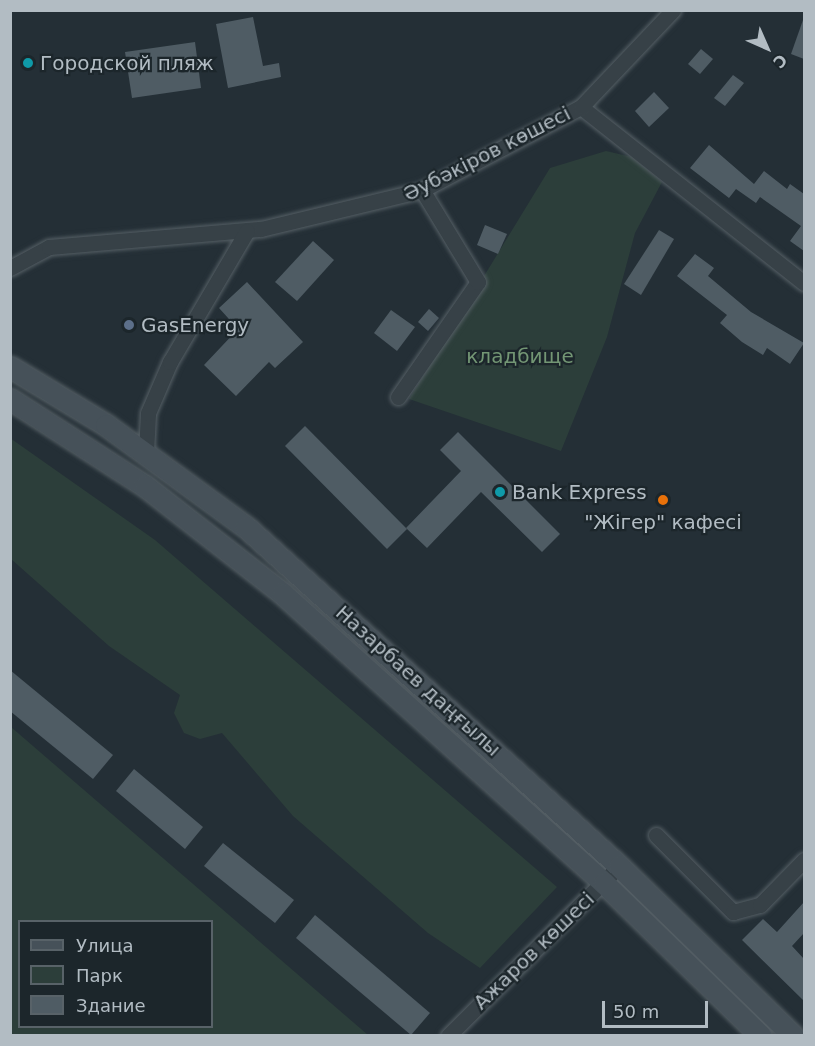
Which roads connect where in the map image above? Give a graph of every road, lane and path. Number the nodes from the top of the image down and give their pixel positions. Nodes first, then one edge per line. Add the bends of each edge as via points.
1 (673, 10) edge
2 (581, 107) junction
3 (422, 190) junction
4 (247, 231) junction
5 (10, 268) edge
6 (804, 283) edge
7 (10, 368) edge
8 (398, 397) dead end
9 (10, 399) edge
10 (146, 452) junction
11 (656, 835) dead end
12 (804, 860) edge
13 (619, 866) junction
14 (604, 883) junction
15 (448, 1035) edge
16 (762, 1035) edge
17 (793, 1035) edge

1 - 2 street
2 - 3 street, Әубәкіров көшесі
2 - 6 street, Әубәкіров көшесі
3 - 4 street, Әубәкіров көшесі
3 - 8 street via 478,282
4 - 5 street, Әубәкіров көшесі via 49,247
4 - 10 street via 170,362 148,413
7 - 10 main road, Назарбаев даңғылы
9 - 14 main road, Назарбаев даңғылы via 145,486 283,594
10 - 13 main road, Назарбаев даңғылы via 255,535
11 - 12 street via 734,912 760,905
13 - 14 street, Ажаров көшесі
13 - 17 main road, Назарбаев даңғылы
14 - 15 street, Ажаров көшесі
14 - 16 main road, Назарбаев даңғылы

